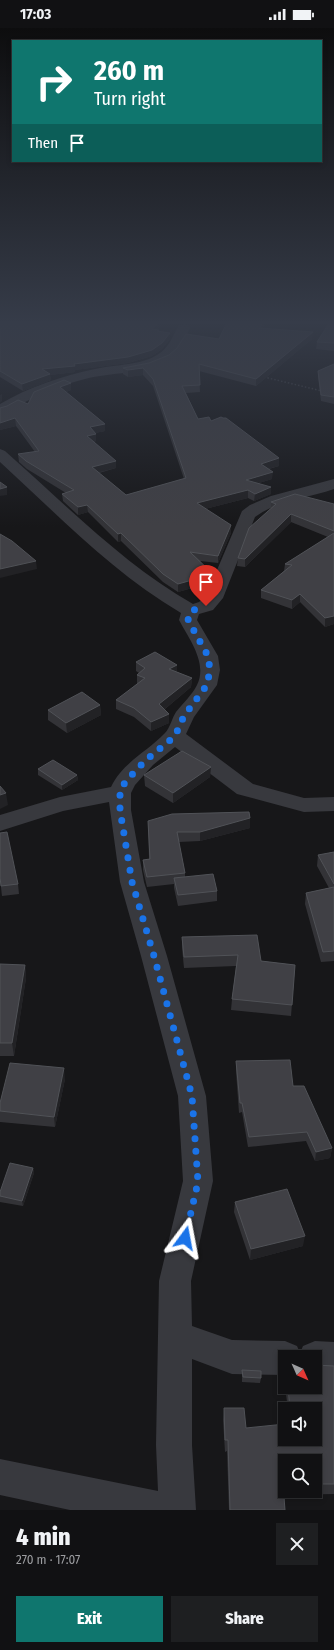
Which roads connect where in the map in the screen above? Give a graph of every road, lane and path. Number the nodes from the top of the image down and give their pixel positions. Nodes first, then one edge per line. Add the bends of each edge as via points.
1 (40, 389) edge
2 (315, 389) edge
3 (323, 391) edge
4 (0, 410) edge
5 (0, 454) edge
6 (334, 484) edge
7 (191, 611) junction
8 (175, 736) junction
9 (120, 793) junction
10 (334, 804) edge
11 (0, 822) edge
12 (175, 1337) junction
13 (278, 1358) edge
14 (322, 1358) edge
15 (334, 1359) edge
16 (0, 1476) edge
17 (160, 1510) edge
18 (177, 1510) edge

1 - 4 street
2 - 3 path
5 - 7 street via 110,553 160,593
6 - 7 street via 266,503 248,514 214,598 206,606
7 - 8 street via 188,620 208,656 210,670 207,685 184,716
8 - 9 street via 140,766 125,782
8 - 10 street via 245,789 304,805
9 - 11 street via 60,804
9 - 12 street via 120,810 132,882 192,1096 198,1182 175,1281
12 - 13 street via 232,1357
12 - 18 street via 174,1445
14 - 15 street
16 - 17 street

